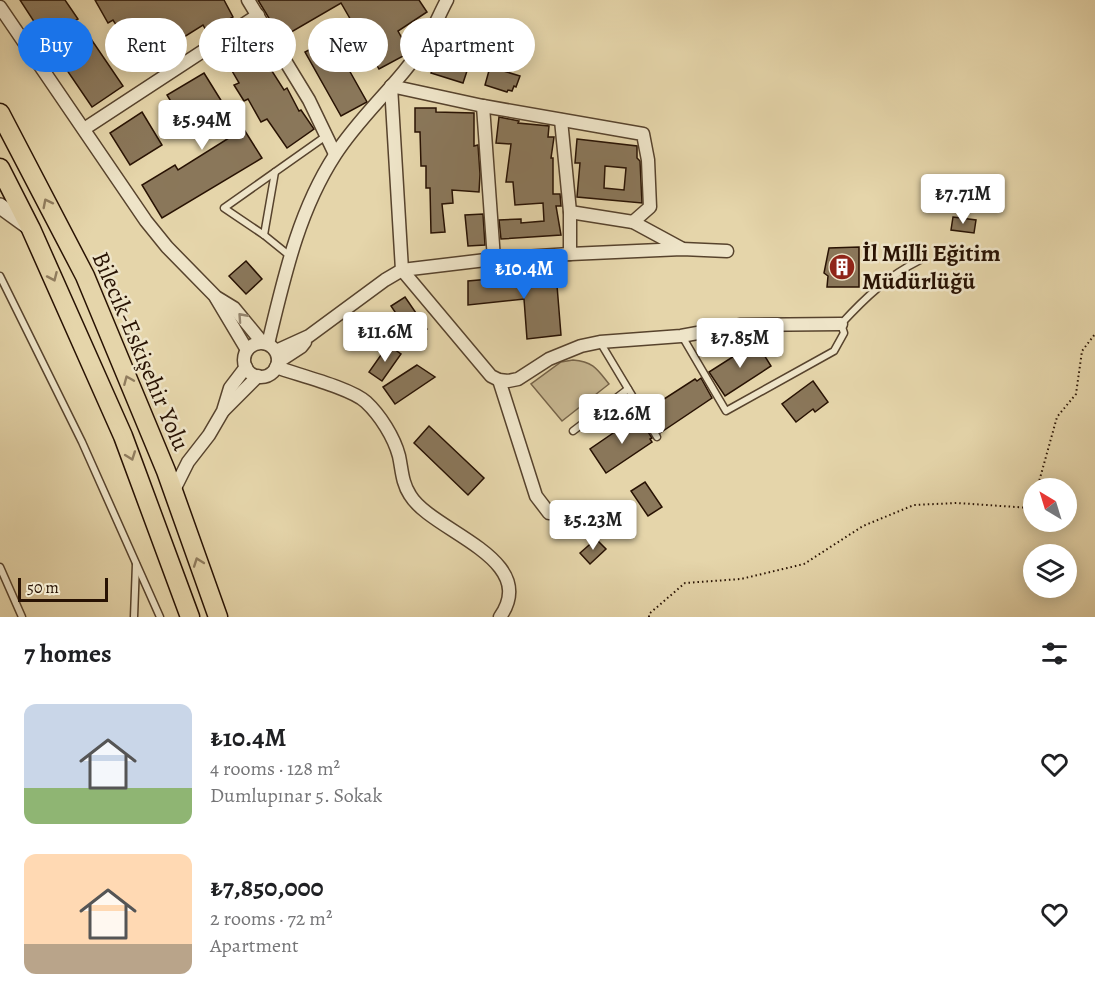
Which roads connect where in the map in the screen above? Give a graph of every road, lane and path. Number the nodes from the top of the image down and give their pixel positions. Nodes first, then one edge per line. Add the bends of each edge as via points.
1 (248, 0) edge
2 (447, 0) edge
3 (0, 7) edge
4 (258, 15) junction
5 (391, 86) junction
6 (483, 106) junction
7 (0, 112) edge
8 (561, 120) junction
9 (84, 129) junction
10 (326, 136) junction
11 (335, 154) junction
12 (0, 168) edge
13 (275, 171) junction
14 (0, 206) edge
15 (570, 212) junction
16 (633, 222) junction
17 (32, 229) junction
18 (264, 235) junction
19 (682, 249) junction
20 (727, 251) dead end
21 (570, 254) junction
22 (290, 256) junction
23 (494, 259) junction
24 (920, 260) dead end
25 (402, 270) junction
26 (0, 276) edge
27 (216, 297) junction
28 (841, 324) junction
29 (1095, 334) edge
30 (681, 336) junction
31 (600, 342) junction
32 (247, 350) junction
33 (272, 353) junction
34 (246, 367) junction
35 (258, 376) junction
36 (499, 380) junction
37 (628, 389) junction
38 (223, 411) junction
39 (573, 431) dead end
40 (657, 437) dead end
41 (1040, 478) edge
42 (173, 492) junction
43 (1023, 507) edge
44 (582, 510) dead end
45 (136, 562) junction
46 (0, 567) edge
47 (22, 617) edge
48 (134, 617) edge
49 (160, 617) edge
50 (190, 617) edge
51 (218, 617) edge
52 (500, 617) edge
53 (649, 617) edge

1 - 4 street
2 - 5 street via 426,42
3 - 9 street
4 - 9 street
4 - 10 street
5 - 6 street
5 - 11 street
5 - 25 street
6 - 8 street
6 - 23 street
42 -> 7 main road, Bilecik-Eskişehir Yolu via 85,276
8 - 15 street
8 - 16 street via 643,134 650,207
9 - 27 street via 146,221
10 - 11 street
10 - 13 lane
11 - 22 street via 311,199
12 - 17 main road, Bilecik-Eskişehir Yolu
13 - 18 lane
13 - 18 lane via 224,208
14 - 17 street
15 - 16 street
15 - 21 street
16 - 19 street
17 -> 50 main road, Bilecik-Eskişehir Yolu via 123,436
18 - 22 lane
19 - 20 street
19 - 21 street
21 - 23 street
22 - 33 street
23 - 25 street
24 - 28 lane via 878,287
25 - 33 street via 309,336
25 - 36 street via 467,349
26 - 45 lane
27 - 32 street
33 -> 27 street via 234,308
28 - 30 street via 741,325
28 - 30 lane via 844,333 834,351 726,411
29 - 41 path via 1082,351 1076,394 1057,417
30 - 31 street
31 - 36 street via 549,359 518,379
31 - 37 lane
32 - 33 street via 251,346
32 - 34 street
33 - 35 street via 269,375
33 - 52 street via 366,401 386,427 411,498 493,558 507,580 509,598
34 - 35 street
34 - 38 street via 230,388
35 - 38 street
36 - 44 street via 536,496 549,513
37 - 39 lane
37 - 40 lane
38 - 42 street
51 -> 42 main road, Bilecik-Eskişehir Yolu
43 - 53 path via 914,505 862,526 804,564 741,579 685,583
45 - 48 lane
45 - 49 lane
46 - 47 lane

